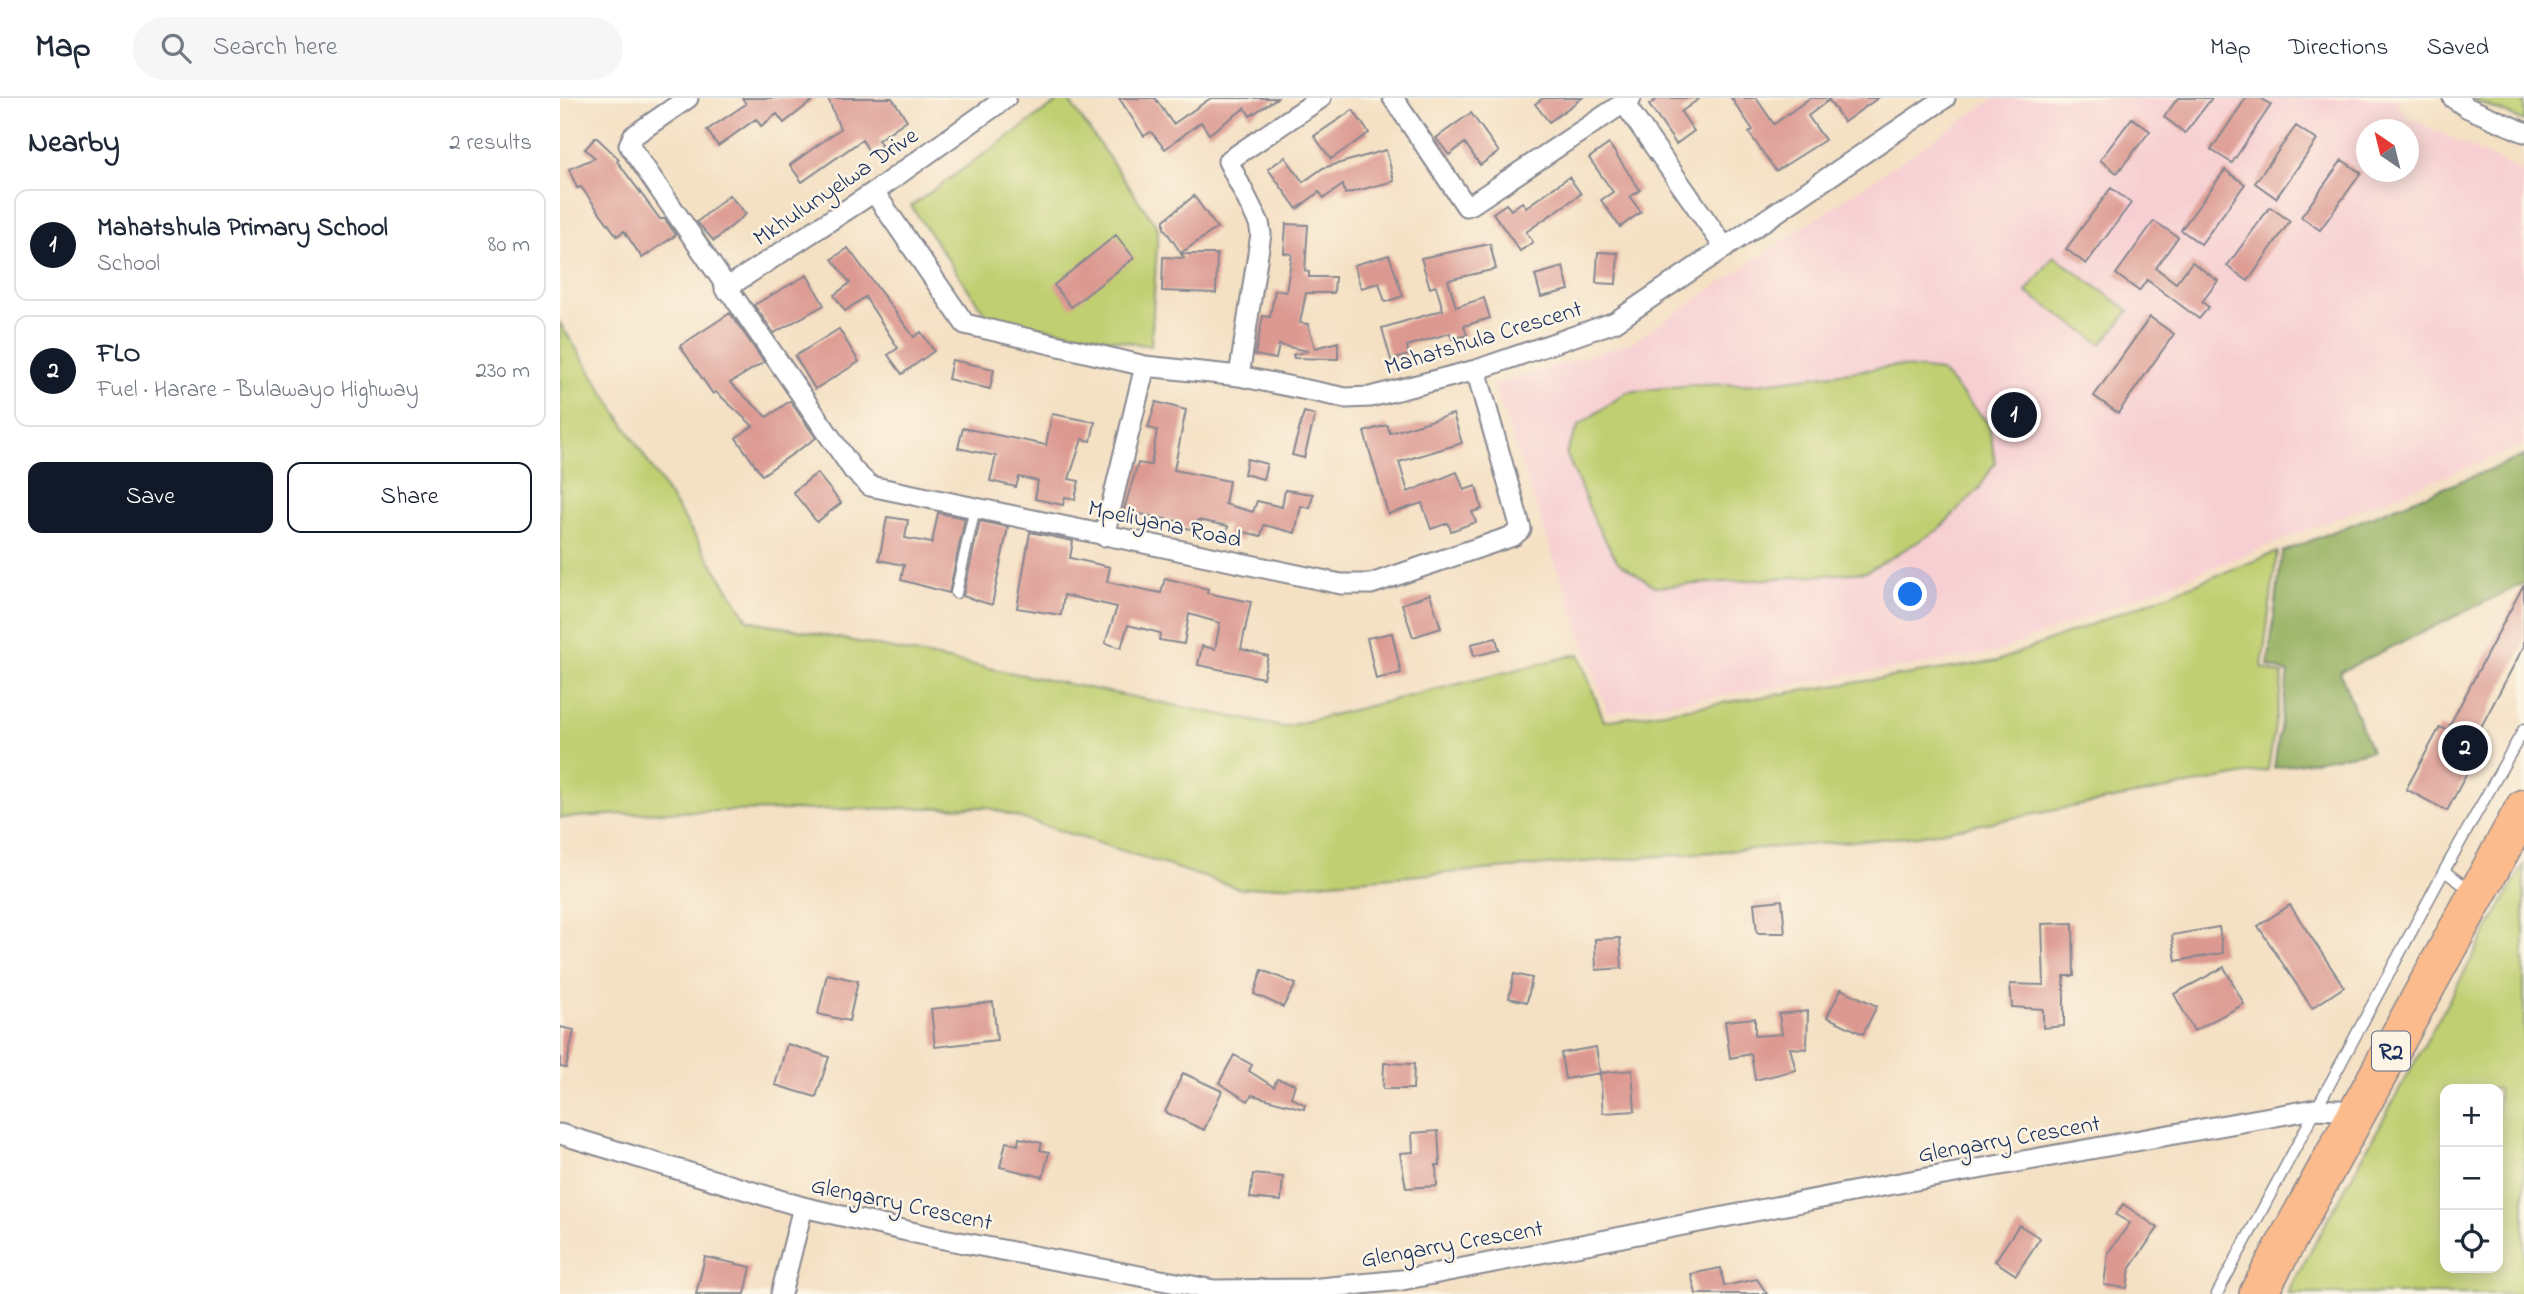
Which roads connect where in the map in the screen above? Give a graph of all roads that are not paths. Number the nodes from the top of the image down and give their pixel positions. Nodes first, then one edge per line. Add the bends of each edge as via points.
1 (688, 98) edge
2 (1006, 98) edge
3 (1321, 98) edge
4 (1393, 98) edge
5 (1945, 98) edge
6 (2453, 98) edge
7 (1628, 100) edge
8 (2524, 132) edge
9 (874, 192) junction
10 (1725, 248) junction
11 (725, 289) junction
12 (1145, 366) junction
13 (1476, 370) junction
14 (1239, 376) junction
15 (975, 508) junction
16 (1104, 536) junction
17 (956, 593) dead end
18 (2524, 729) edge
19 (2524, 808) edge
20 (2444, 871) junction
21 (2476, 894) junction
22 (2315, 1109) junction
23 (2359, 1111) junction
24 (560, 1134) edge
25 (803, 1207) junction
26 (781, 1294) edge
27 (2217, 1294) edge
28 (2258, 1294) edge

1 - 11 street, Mpeliyana Road via 633,136 629,145
2 - 9 street, Mkhulunyelwa Drive
3 - 14 street via 1228,161 1261,234
4 - 7 street via 1466,206
5 - 10 street, Mahatshula Crescent
6 - 8 street
7 - 10 street
9 - 11 street, Mkhulunyelwa Drive
9 - 12 street, Mahatshula Crescent via 965,324
10 - 13 street, Mahatshula Crescent via 1615,322
11 - 15 street, Mpeliyana Road via 861,480 870,486
12 - 14 street, Mahatshula Crescent
12 - 16 street
13 - 14 street, Mahatshula Crescent via 1359,399
13 - 16 street, Mpeliyana Road via 1521,525 1513,537 1354,586
15 - 16 street, Mpeliyana Road
15 - 17 lane
18 - 20 lane
19 - 21 highway, R2
20 - 21 lane
20 - 22 lane
21 - 23 highway, R2
22 - 23 street, Glengarry Crescent
22 - 25 street, Glengarry Crescent via 1888,1185 1402,1280 1310,1289 1214,1290 933,1237
22 - 27 lane
23 - 28 highway, R2
24 - 25 street, Glengarry Crescent
25 - 26 street

